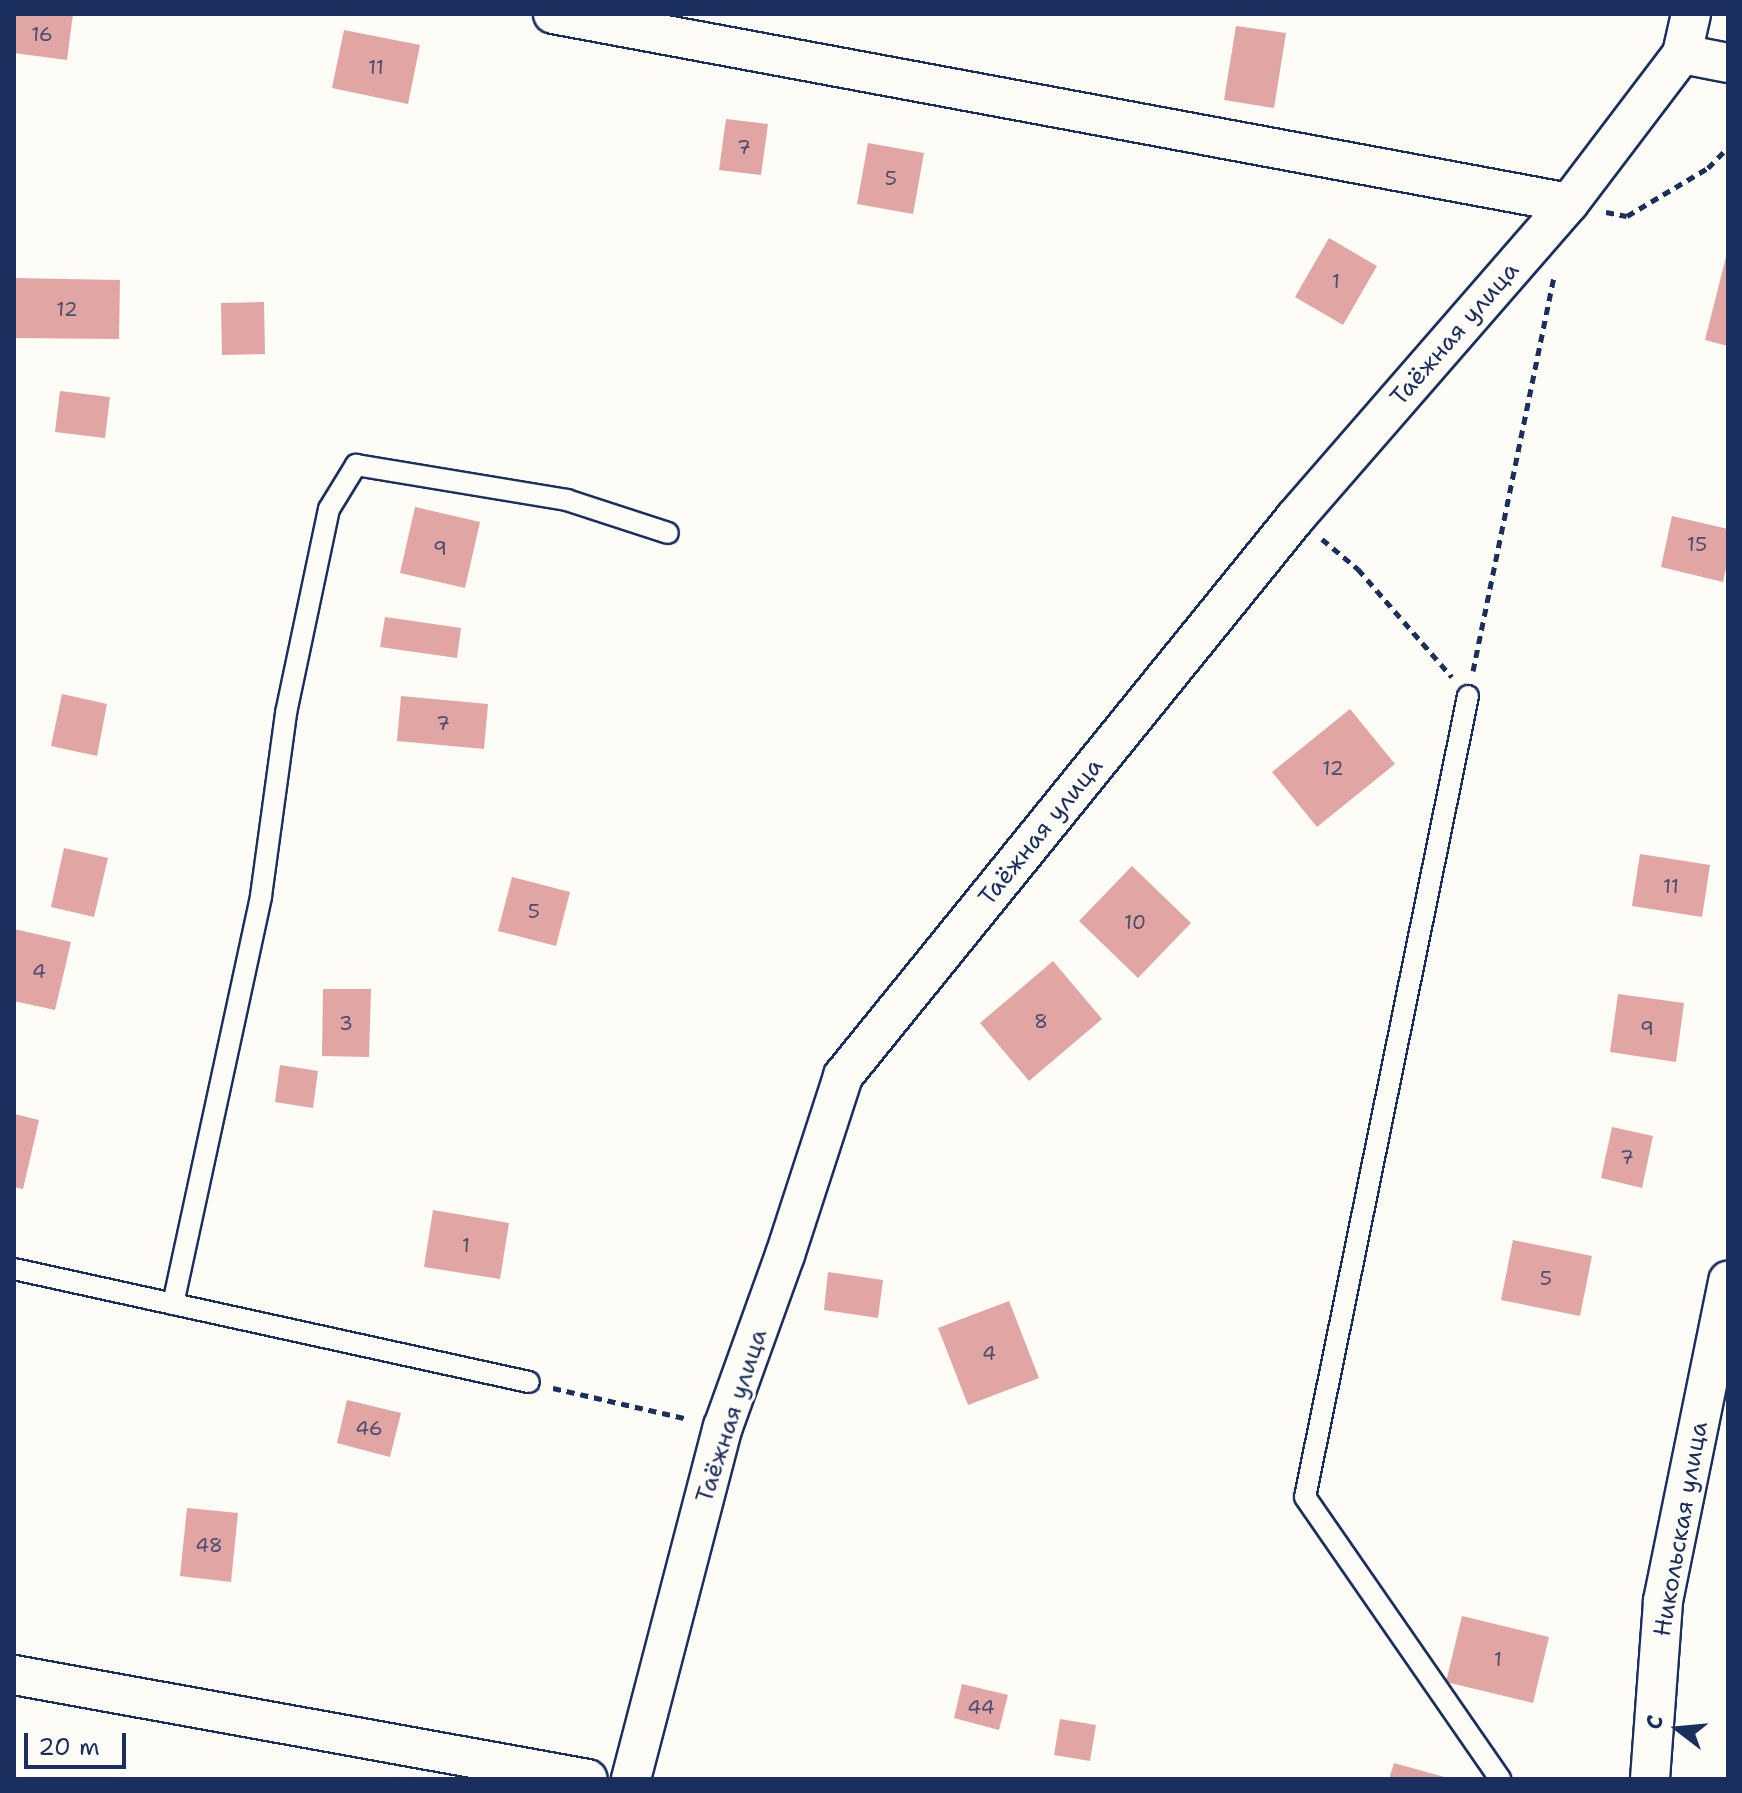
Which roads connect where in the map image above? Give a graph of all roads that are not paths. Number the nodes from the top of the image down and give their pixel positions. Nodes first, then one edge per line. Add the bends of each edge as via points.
1 (553, 14) edge
2 (1691, 14) edge
3 (1682, 54) junction
4 (1728, 63) edge
5 (1569, 203) junction
6 (668, 533) dead end
7 (1468, 696) road end
8 (14, 1269) edge
9 (1728, 1281) edge
10 (173, 1304) junction
11 (529, 1382) road end
12 (14, 1675) edge
13 (588, 1779) edge
14 (631, 1779) edge
15 (1500, 1779) edge
16 (1650, 1779) edge

1 - 5 street
2 - 3 street, Таёжная улица
3 - 4 street
3 - 5 street, Таёжная улица
5 - 14 street, Таёжная улица via 1295,518 843,1076 723,1427
6 - 10 lane via 567,500 356,465 329,509 286,713 261,896
7 - 15 lane via 1305,1497
8 - 10 lane
9 - 16 street, Никольская улица via 1663,1601
10 - 11 lane
12 - 13 street

